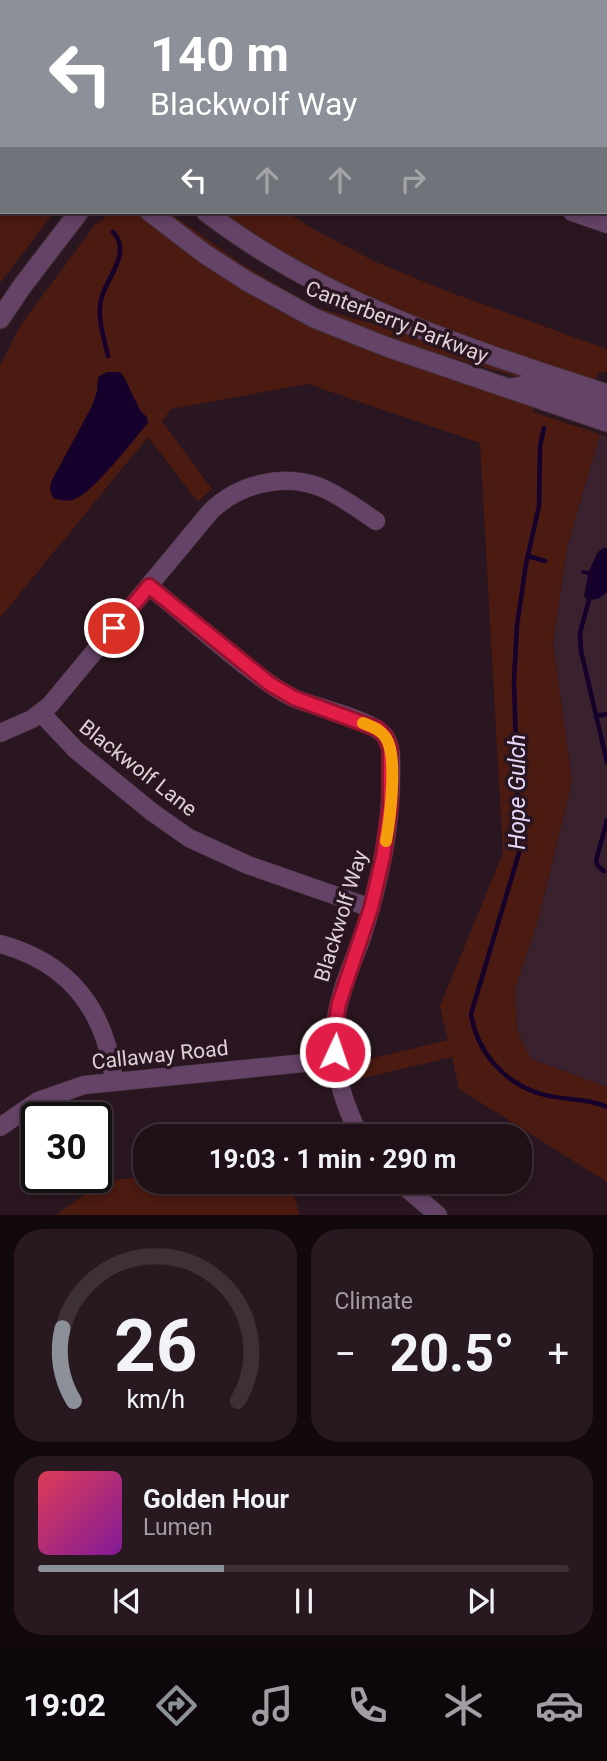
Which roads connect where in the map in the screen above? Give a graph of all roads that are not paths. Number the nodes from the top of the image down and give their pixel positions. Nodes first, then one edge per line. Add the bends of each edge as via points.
1 (77, 214) edge
2 (153, 214) edge
3 (209, 214) edge
4 (578, 214) edge
5 (607, 224) edge
6 (0, 319) edge
7 (509, 387) junction
8 (607, 394) edge
9 (607, 408) edge
10 (607, 422) edge
11 (376, 521) dead end
12 (149, 586) junction
13 (41, 713) junction
14 (0, 733) edge
15 (371, 908) junction
16 (0, 944) edge
17 (335, 1060) junction
18 (114, 1081) junction
19 (355, 1124) edge
20 (0, 1127) edge
21 (413, 1194) edge
22 (438, 1215) edge

1 - 6 street
2 - 7 street, Canterberry Parkway via 245,280 314,318
3 - 8 street, Canterberry Parkway via 298,273 362,305
4 - 5 street
7 - 9 street via 533,383
7 - 10 street, Canterberry Parkway
11 - 12 street via 311,485 280,482 248,487 216,507
12 - 13 street
12 - 15 street, Blackwolf Way via 281,691 391,733 390,806
13 - 14 street
13 - 15 street, Blackwolf Lane via 71,746 189,838 248,866
15 - 17 street, Blackwolf Way via 339,1003
16 - 18 street via 50,966 88,1002 106,1037
17 - 18 street, Callaway Road
17 - 19 street, Blackwolf Way
18 - 20 street, Callaway Road via 47,1097
21 - 22 street

